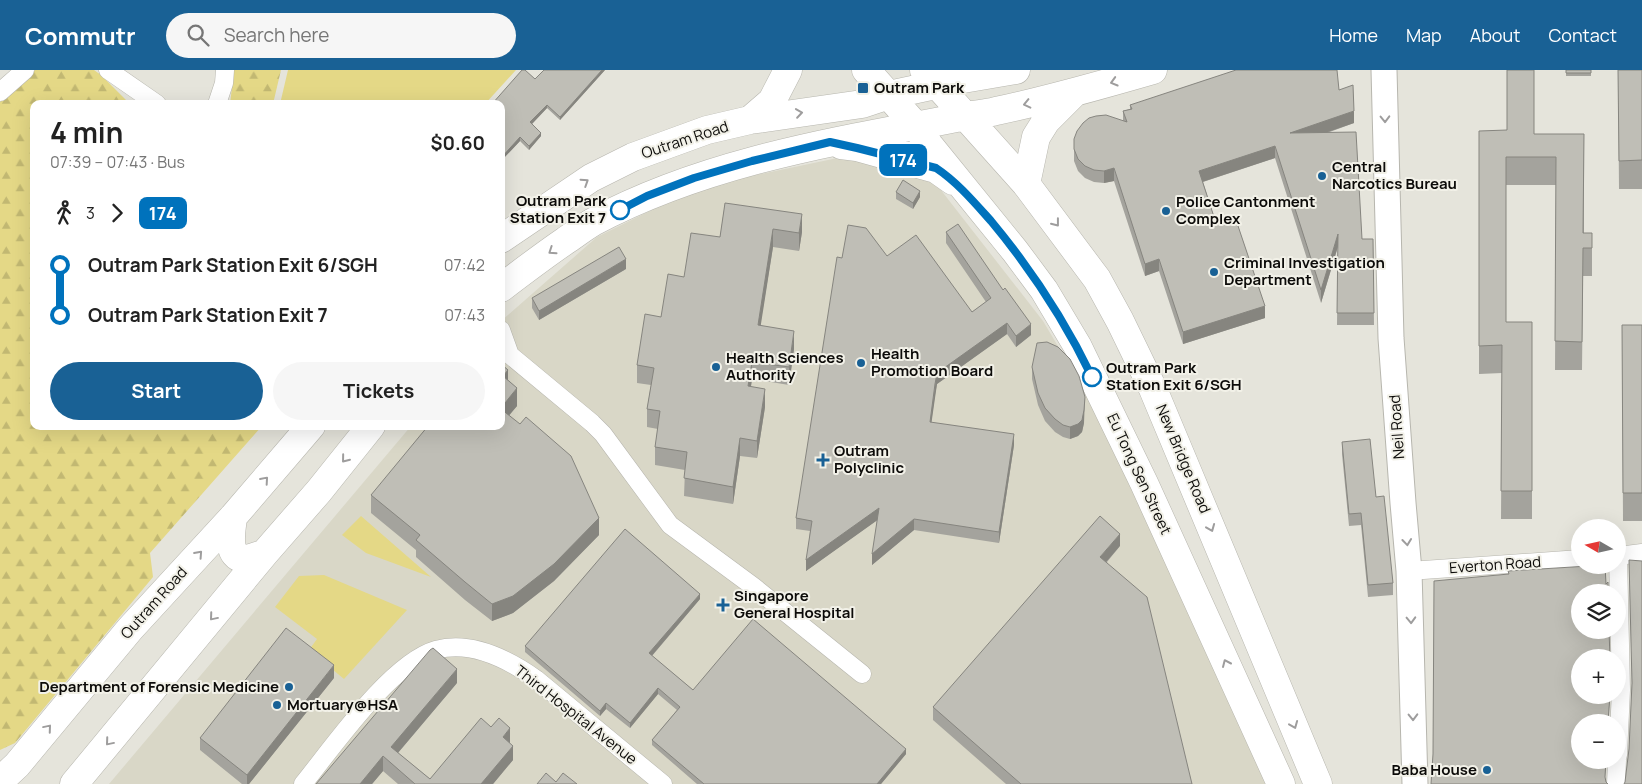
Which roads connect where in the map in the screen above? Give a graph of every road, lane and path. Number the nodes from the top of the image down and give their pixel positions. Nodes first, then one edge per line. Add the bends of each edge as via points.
1 (25, 70) edge
2 (108, 70) edge
3 (225, 70) edge
4 (788, 70) edge
5 (866, 70) edge
6 (1016, 70) edge
7 (1153, 70) edge
8 (1384, 70) edge
9 (930, 77) edge
10 (135, 88) junction
11 (0, 92) edge
12 (1074, 93) junction
13 (889, 95) junction
14 (142, 100) edge
15 (152, 100) edge
16 (218, 100) edge
17 (965, 116) junction
18 (750, 120) junction
19 (916, 126) junction
20 (830, 142) junction
21 (1026, 184) junction
22 (974, 202) junction
23 (505, 236) edge
24 (505, 285) edge
25 (506, 352) edge
26 (308, 430) edge
27 (368, 430) edge
28 (233, 517) junction
29 (264, 554) junction
30 (1642, 554) edge
31 (1626, 555) edge
32 (1571, 560) edge
33 (1410, 571) junction
34 (1618, 574) edge
35 (862, 674) dead end
36 (1276, 680) junction
37 (1246, 708) junction
38 (1620, 714) edge
39 (1617, 769) edge
40 (5, 771) edge
41 (74, 782) edge
42 (303, 784) edge
43 (663, 784) edge
44 (1281, 784) edge
45 (1318, 784) edge
46 (1415, 784) edge
47 (1616, 784) edge

1 - 11 street
2 - 10 street
3 - 16 street
4 - 18 main road via 772,100
5 - 13 main road, Eu Tong Sen Street
6 - 9 main road, Outram Road
7 -> 12 main road
8 -> 33 main road, Neil Road via 1391,338
9 - 13 main road, Outram Road
9 - 17 main road, New Bridge Road
10 - 14 street
10 - 15 street
12 -> 17 main road
12 - 21 main road via 1046,121 1036,137
18 -> 13 main road, Outram Road via 862,104
13 - 19 main road, Eu Tong Sen Street
17 - 19 main road
17 - 21 main road, New Bridge Road
23 -> 18 main road, Outram Road via 591,178 633,157 707,130
19 - 20 main road
19 - 22 main road, Eu Tong Sen Street
20 - 22 main road via 936,168
20 -> 24 main road via 694,178 647,196 592,223
21 -> 36 main road, New Bridge Road via 1097,279 1120,321 1157,398
37 -> 22 main road, Eu Tong Sen Street via 1078,346 1044,290
25 - 35 street via 603,434 670,525 754,587
28 -> 26 main road, Outram Road
27 -> 29 main road
28 - 29 main road via 231,546 236,555 244,559
40 -> 28 main road, Outram Road
29 -> 41 main road
30 - 31 street
32 - 33 street, Everton Road
33 -> 46 main road, Neil Road
34 - 38 street
36 - 37 main road via 1269,708 1257,711
36 -> 45 main road, New Bridge Road
37 - 44 main road, Eu Tong Sen Street
39 - 47 street
42 - 43 street, Third Hospital Avenue via 379,690 422,657 436,650 452,648 486,653 521,669

